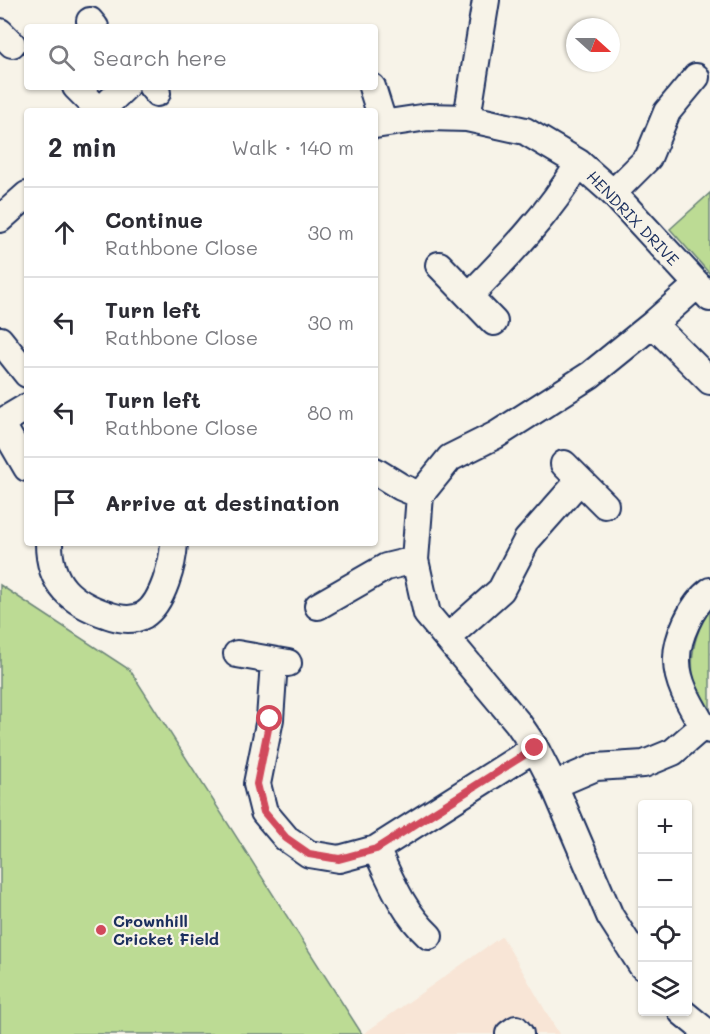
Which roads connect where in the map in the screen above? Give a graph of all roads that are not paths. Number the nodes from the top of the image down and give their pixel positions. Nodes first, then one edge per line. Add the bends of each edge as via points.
1 (486, 0) edge
2 (696, 77) dead end
3 (79, 90) edge
4 (122, 90) edge
5 (373, 90) edge
6 (97, 108) edge
7 (103, 108) edge
8 (376, 108) edge
9 (467, 118) junction
10 (379, 123) edge
11 (579, 164) junction
12 (613, 193) junction
13 (24, 198) edge
14 (0, 219) edge
15 (439, 265) dead end
16 (703, 291) edge
17 (470, 296) junction
18 (494, 322) dead end
19 (653, 324) junction
20 (0, 340) edge
21 (24, 370) edge
22 (710, 381) edge
23 (24, 408) edge
24 (0, 423) edge
25 (24, 463) edge
26 (378, 473) edge
27 (420, 495) junction
28 (605, 505) dead end
29 (49, 546) edge
30 (173, 546) edge
31 (415, 560) junction
32 (710, 591) edge
33 (318, 606) dead end
34 (447, 638) junction
35 (237, 654) dead end
36 (706, 728) edge
37 (535, 748) junction
38 (554, 785) junction
39 (376, 849) junction
40 (429, 936) dead end
41 (639, 962) edge
42 (688, 1016) edge
43 (509, 1034) edge
44 (519, 1034) edge
45 (708, 1034) edge

1 - 9 street
2 - 12 street via 667,112 648,158
3 - 6 street
4 - 7 street
5 - 8 street
9 - 10 street, HENDRIX DRIVE via 428,117
9 - 11 street, HENDRIX DRIVE via 525,131
11 - 12 street, HENDRIX DRIVE
11 - 17 street via 526,238
12 - 16 street, HENDRIX DRIVE
13 - 14 street
15 - 17 street
16 - 19 street
17 - 18 street
19 - 22 street
19 - 27 street via 590,375 496,435 450,458
20 - 21 street
23 - 24 street
24 - 25 street
26 - 27 street
27 - 31 street
28 - 34 street via 572,472 527,540 501,590
29 - 30 street via 49,563 63,589 84,607 122,620 144,615 159,599
31 - 33 street via 386,567
31 - 34 street via 427,614
32 - 36 street via 686,621 676,661 686,697
34 - 37 street
35 - 39 street via 281,663 257,784 264,812 286,838 309,854 339,859
36 - 38 street via 673,752 644,764 596,767
37 - 38 street
37 - 39 street
38 - 41 street via 610,916
39 - 40 street via 400,901
42 - 45 street
43 - 44 street via 516,1029

